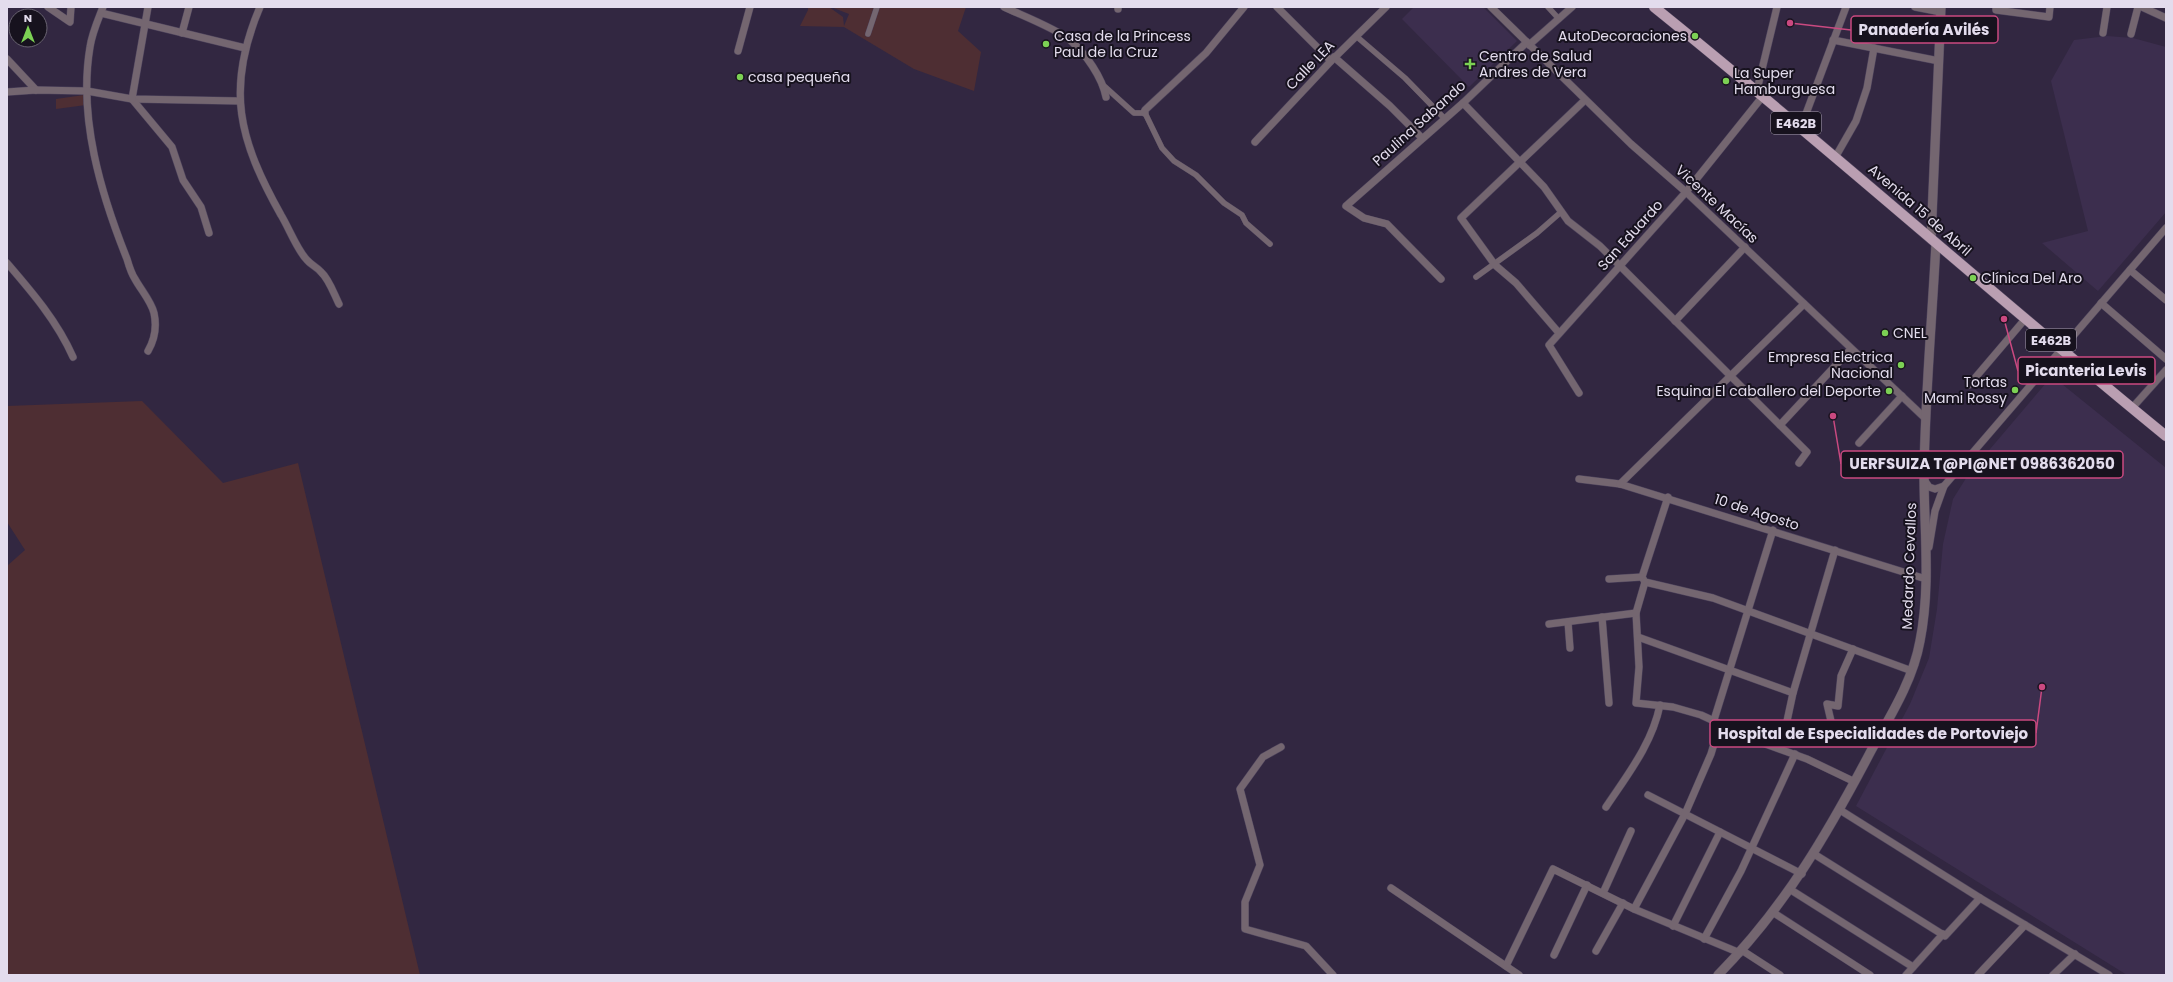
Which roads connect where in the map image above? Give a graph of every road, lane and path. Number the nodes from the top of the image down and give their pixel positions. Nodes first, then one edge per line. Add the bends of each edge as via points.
1 (48, 7) edge
2 (71, 7) edge
3 (148, 7) edge
4 (189, 7) edge
5 (260, 7) edge
6 (750, 7) edge
7 (877, 7) edge
8 (1004, 7) edge
9 (1244, 7) edge
10 (1277, 7) edge
11 (1386, 7) edge
12 (1491, 7) edge
13 (1548, 7) edge
14 (1572, 7) edge
15 (1654, 7) edge
16 (1777, 7) edge
17 (1846, 7) edge
18 (1915, 7) edge
19 (2050, 7) edge
20 (2107, 7) edge
21 (2138, 7) edge
22 (2142, 7) edge
23 (1996, 8) edge
24 (102, 10) edge
25 (1941, 10) edge
26 (2166, 18) edge
27 (1559, 19) junction
28 (145, 23) junction
29 (182, 33) junction
30 (2103, 33) dead end
31 (868, 34) dead end
32 (2131, 34) dead end
33 (1356, 36) junction
34 (1833, 40) junction
35 (1528, 44) junction
36 (245, 48) junction
37 (1874, 48) junction
38 (738, 52) dead end
39 (7, 59) edge
40 (1333, 59) junction
41 (1939, 61) junction
42 (1101, 83) junction
43 (36, 90) junction
44 (87, 91) junction
45 (7, 92) edge
46 (1760, 93) junction
47 (1106, 97) dead end
48 (132, 99) junction
49 (240, 100) junction
50 (1584, 100) junction
51 (1463, 103) junction
52 (1145, 112) junction
53 (1445, 119) junction
54 (1801, 127) junction
55 (1422, 138) junction
56 (1255, 142) dead end
57 (1836, 156) junction
58 (1521, 161) junction
59 (1686, 192) junction
60 (1560, 212) junction
61 (2166, 228) edge
62 (209, 233) dead end
63 (1933, 241) junction
64 (1270, 244) dead end
65 (1745, 247) junction
66 (7, 262) edge
67 (1495, 264) junction
68 (1621, 266) junction
69 (2130, 270) junction
70 (1476, 277) dead end
71 (1441, 279) dead end
72 (2166, 300) edge
73 (339, 304) dead end
74 (1804, 304) junction
75 (2101, 304) junction
76 (2026, 318) junction
77 (1675, 321) junction
78 (1559, 333) junction
79 (1851, 349) junction
80 (2062, 349) junction
81 (148, 351) dead end
82 (73, 357) dead end
83 (2166, 359) edge
84 (2166, 370) edge
85 (1731, 377) junction
86 (1969, 385) dead end
87 (1579, 393) dead end
88 (1902, 396) junction
89 (2132, 408) junction
90 (1926, 419) junction
91 (1780, 425) junction
92 (2166, 436) edge
93 (1859, 443) dead end
94 (1799, 463) dead end
95 (1579, 479) dead end
96 (1925, 481) junction
97 (1620, 484) junction
98 (1944, 486) junction
99 (1668, 497) junction
100 (1773, 530) junction
101 (1835, 550) junction
102 (1926, 576) junction
103 (1609, 579) dead end
104 (1643, 580) junction
105 (1748, 611) junction
106 (1636, 613) junction
107 (1602, 617) junction
108 (1568, 622) junction
109 (1549, 624) dead end
110 (1810, 633) junction
111 (1638, 637) junction
112 (1570, 648) dead end
113 (1853, 649) junction
114 (1729, 670) junction
115 (1912, 670) junction
116 (1793, 693) junction
117 (1609, 703) dead end
118 (1660, 705) junction
119 (1714, 720) junction
120 (1827, 734) dead end
121 (1281, 747) dead end
122 (1781, 749) junction
123 (1795, 754) junction
124 (1855, 782) junction
125 (1648, 795) dead end
126 (1606, 806) dead end
127 (1840, 810) junction
128 (1685, 814) junction
129 (1631, 831) dead end
130 (1720, 832) junction
131 (1751, 848) junction
132 (1814, 854) junction
133 (1802, 874) junction
134 (1587, 885) junction
135 (1391, 888) dead end
136 (1791, 890) junction
137 (1603, 893) junction
138 (1980, 898) junction
139 (1623, 903) junction
140 (1634, 909) junction
141 (1774, 913) junction
142 (2025, 925) junction
143 (1673, 926) junction
144 (1943, 934) junction
145 (1704, 939) junction
146 (1596, 951) dead end
147 (1741, 952) junction
148 (2075, 954) junction
149 (1554, 955) dead end
150 (1506, 966) junction
151 (1913, 967) junction
152 (1332, 975) edge
153 (1519, 975) edge
154 (1718, 975) edge
155 (1780, 975) edge
156 (1870, 975) edge
157 (1906, 975) edge
158 (1978, 975) edge
159 (2053, 975) edge
160 (2109, 975) edge

1 - 2 street via 70,22
3 - 28 street
4 - 29 street
5 - 36 street
6 - 38 street
7 - 31 street
8 - 42 street via 1070,40 1090,64
9 - 52 street via 1206,53
10 - 40 street
11 - 33 street, Calle LEA
12 - 35 street, Vicente Macías
13 - 27 street
14 - 27 street, Paulina Sabando
15 - 46 main road, Avenida 15 de Abril / E462B
16 - 46 street, San Eduardo
17 - 34 street
18 - 25 street
19 - 23 street via 2049,17
20 - 30 street
21 - 32 street
22 - 26 street
24 - 28 street
24 - 44 street via 90,46
25 - 41 street, Medardo Cevallos
27 - 35 street, Paulina Sabando
28 - 29 street
28 - 48 street
29 - 36 street
33 - 40 street, Calle LEA
33 - 53 street via 1405,78
34 - 37 street
34 - 54 street
35 - 50 street, Vicente Macías
35 - 51 street, Paulina Sabando
36 - 49 street
37 - 41 street
37 - 57 street via 1867,88 1856,121
39 - 43 street
40 - 55 street via 1390,106
40 - 56 street, Calle LEA
41 - 63 street, Medardo Cevallos
42 - 47 street
42 - 52 street via 1134,113
43 - 44 street
43 - 45 street
44 - 48 street
44 - 81 street via 92,144 103,189 134,278 154,313 156,331
46 - 54 main road, Avenida 15 de Abril / E462B
46 - 59 street, San Eduardo
48 - 49 street
48 - 62 street via 172,147 183,180 201,207
49 - 73 street via 243,131 269,194 307,260 323,273
50 - 58 street
50 - 59 street, Vicente Macías
51 - 53 street, Paulina Sabando
51 - 58 street
52 - 64 street via 1162,148 1174,161 1196,175 1224,203 1242,215 1246,224
53 - 55 street, Paulina Sabando
54 - 57 main road, Avenida 15 de Abril / E462B
55 - 71 street, Paulina Sabando via 1346,206 1364,218 1387,224
57 - 63 main road, Avenida 15 de Abril / E462B
58 - 60 street
58 - 67 street via 1461,218
59 - 65 street, Vicente Macías
59 - 68 street, San Eduardo
60 - 67 street via 1537,233
60 - 68 street via 1578,231 1600,246
61 - 69 street
63 - 76 main road, Avenida 15 de Abril / E462B
63 - 90 street, Medardo Cevallos
65 - 74 street, Vicente Macías
65 - 77 street
66 - 82 street via 44,307
67 - 70 street
67 - 78 street via 1516,283
68 - 77 street
68 - 78 street, San Eduardo
69 - 72 street
69 - 75 street
74 - 79 street, Vicente Macías
74 - 85 street
75 - 80 street
75 - 83 street
76 - 80 main road, Avenida 15 de Abril / E462B
76 - 86 street
77 - 85 street
78 - 87 street, San Eduardo via 1549,345
79 - 88 street, Vicente Macías
79 - 91 street
80 - 89 main road, Avenida 15 de Abril / E462B
80 - 98 street
84 - 89 street
85 - 91 street
85 - 97 street
88 - 90 street, Vicente Macías
88 - 93 street
89 - 92 main road, Avenida 15 de Abril / E462B
90 - 96 street, Medardo Cevallos
91 - 94 street via 1806,452
95 - 97 street, 10 de Agosto
96 - 98 street via 1935,490
96 - 102 street, Medardo Cevallos
97 - 99 street, 10 de Agosto
98 - 102 street via 1933,519
99 - 100 street, 10 de Agosto
99 - 104 street
100 - 101 street, 10 de Agosto
100 - 105 street
101 - 102 street, 10 de Agosto
101 - 110 street
102 - 115 street, Medardo Cevallos via 1921,634
103 - 104 street
104 - 105 street via 1693,592
104 - 106 street
105 - 110 street
105 - 114 street
106 - 107 street
106 - 111 street
107 - 108 street
107 - 117 street
108 - 109 street
108 - 112 street
110 - 113 street
110 - 116 street
111 - 114 street
111 - 118 street via 1636,703
113 - 115 street
113 - 120 street via 1841,676 1838,706 1827,704 1831,721
114 - 116 street
114 - 119 street
115 - 124 street, Medardo Cevallos
116 - 122 street
118 - 119 street
118 - 126 street via 1652,735
119 - 122 street
119 - 128 street via 1714,744
121 - 152 street via 1263,757 1240,789 1260,865 1245,902 1245,929 1306,946
122 - 123 street
123 - 124 street
123 - 131 street
124 - 127 street, Medardo Cevallos
125 - 128 street
127 - 132 street, Medardo Cevallos
127 - 138 street
128 - 130 street
128 - 140 street
129 - 137 street
130 - 131 street
130 - 143 street
131 - 133 street
131 - 145 street
132 - 133 street, Medardo Cevallos
132 - 144 street
133 - 136 street, Medardo Cevallos
134 - 137 street
134 - 149 street
134 - 150 street via 1553,869
135 - 150 street
136 - 141 street, Medardo Cevallos
136 - 151 street
137 - 139 street
138 - 142 street
138 - 144 street via 1945,936
139 - 140 street
139 - 146 street
140 - 143 street
141 - 147 street, Medardo Cevallos
141 - 156 street
142 - 148 street
142 - 158 street
143 - 145 street
144 - 151 street
145 - 147 street
147 - 154 street, Medardo Cevallos
147 - 155 street
148 - 159 street
148 - 160 street
150 - 153 street
151 - 157 street

